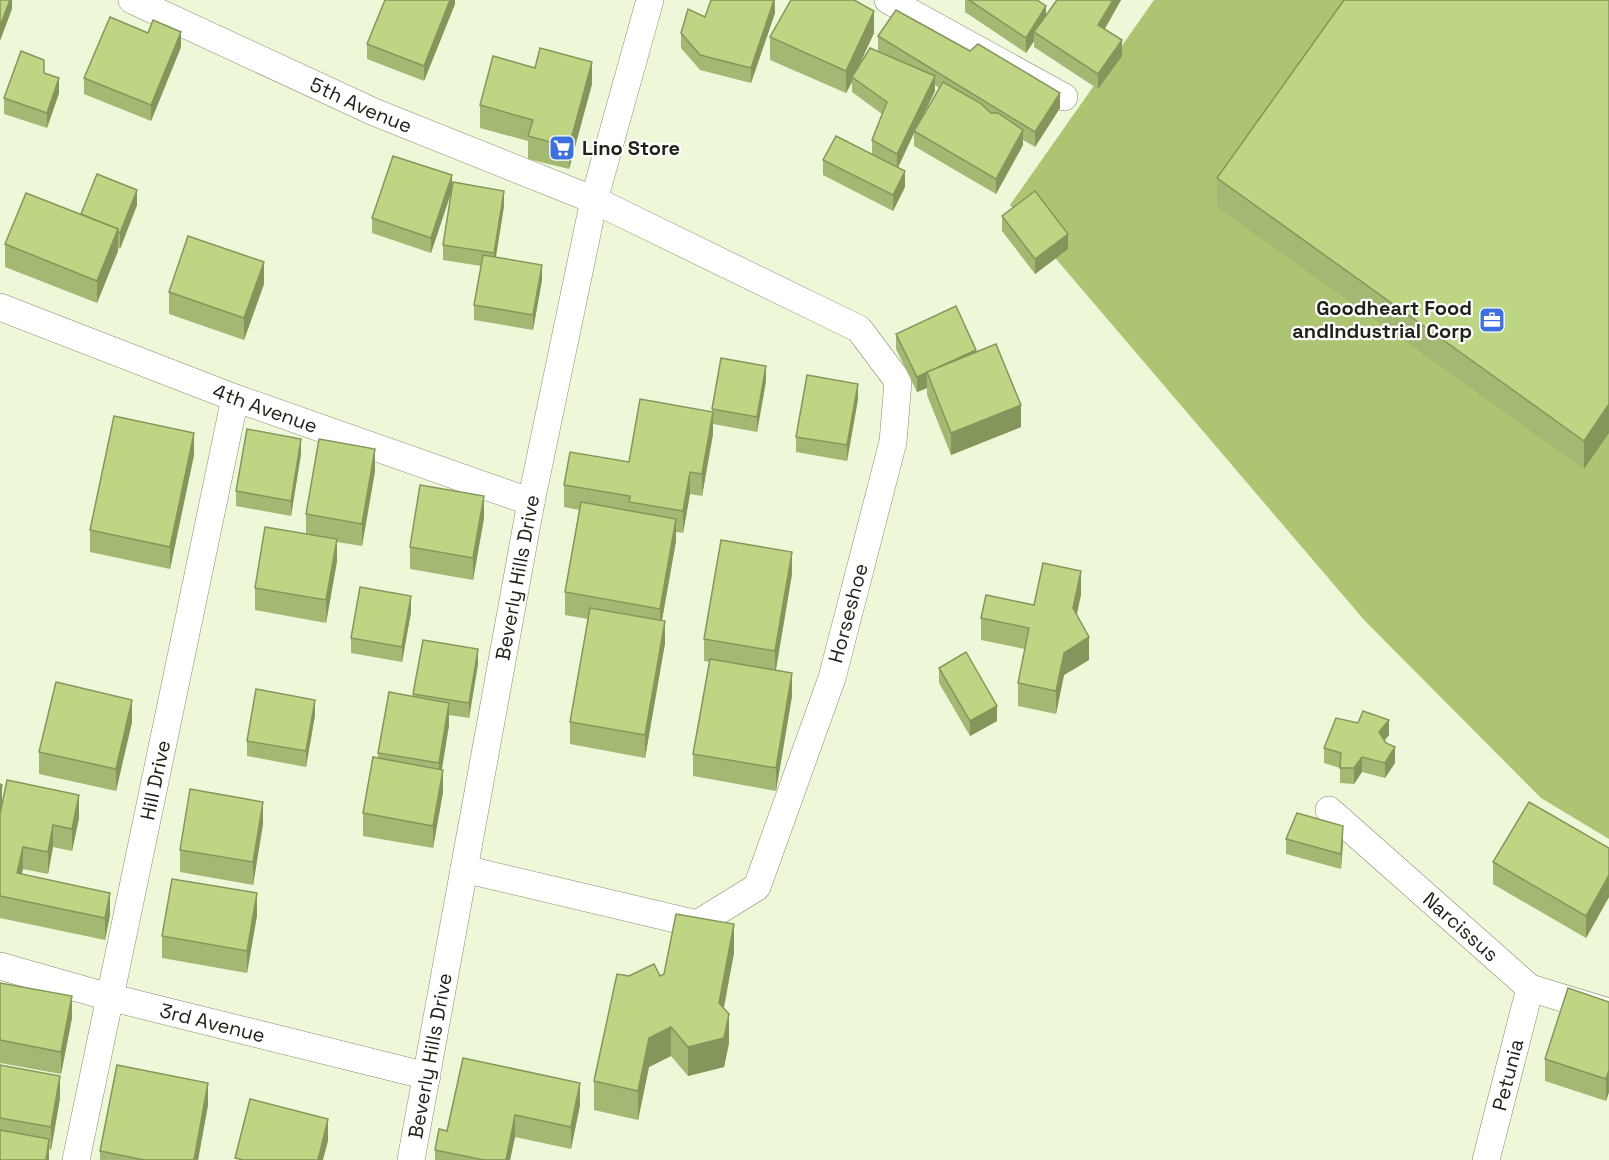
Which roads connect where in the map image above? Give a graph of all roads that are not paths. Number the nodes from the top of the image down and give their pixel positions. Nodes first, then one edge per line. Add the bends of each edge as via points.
1 (132, 0) edge
2 (650, 0) edge
3 (888, 0) edge
4 (928, 9) edge
5 (1064, 97) dead end
6 (594, 200) junction
7 (0, 307) edge
8 (235, 398) junction
9 (531, 502) junction
10 (1329, 810) dead end
11 (464, 868) junction
12 (0, 966) edge
13 (1530, 988) junction
14 (109, 997) junction
15 (1609, 1012) edge
16 (427, 1076) junction
17 (76, 1160) edge
18 (411, 1160) edge
19 (1486, 1160) edge

1 - 6 street, 5th Avenue via 374,112
2 - 6 street, Beverly Hills Drive
3 - 4 street
4 - 5 street
6 - 9 street, Beverly Hills Drive
6 - 11 street, Horseshoe via 859,329 898,381 893,442 832,678 757,886 697,924
7 - 8 street, 4th Avenue
8 - 9 street, 4th Avenue
8 - 14 street, Hill Drive
9 - 11 street, Beverly Hills Drive
10 - 13 street, Narcissus
11 - 16 street, Beverly Hills Drive
12 - 14 street, 3rd Avenue
13 - 15 street, Narcissus
13 - 19 street, Petunia
14 - 16 street, 3rd Avenue
14 - 17 street, Hill Drive
16 - 18 street, Beverly Hills Drive

